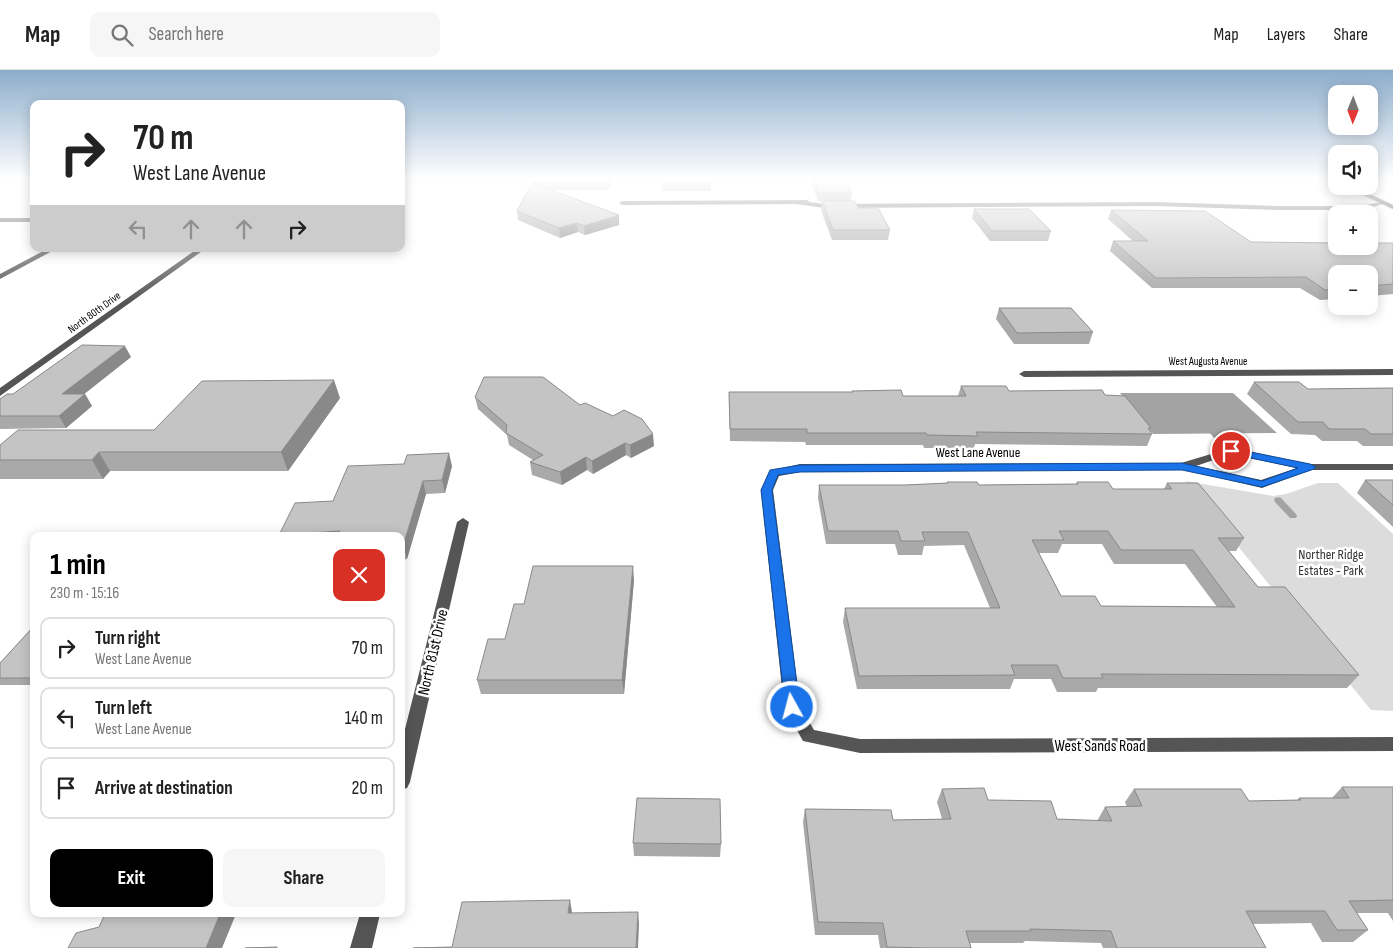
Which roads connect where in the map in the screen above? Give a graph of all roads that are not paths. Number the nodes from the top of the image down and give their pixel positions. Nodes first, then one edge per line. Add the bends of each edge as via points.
1 (0, 220) edge
2 (30, 220) edge
3 (47, 252) edge
4 (197, 252) edge
5 (0, 278) edge
6 (1393, 372) edge
7 (1024, 374) dead end
8 (0, 393) edge
9 (1182, 466) junction
10 (1310, 467) junction
11 (1393, 467) edge
12 (464, 522) dead end
13 (809, 736) joint
14 (1393, 744) edge
15 (405, 765) edge
16 (369, 917) edge
17 (361, 948) edge

1 - 2 street
3 - 5 street
4 - 8 street, North 80th Drive
6 - 7 street, West Augusta Avenue
9 - 10 street, West Lane Avenue via 1231,451
9 - 10 street, West Lane Avenue via 1262,484
9 - 13 street, West Lane Avenue via 800,468 774,473 767,490 792,707
10 - 11 street, West Lane Avenue
12 - 15 street, North 81st Drive
13 - 14 street, West Sands Road via 860,746
16 - 17 street

